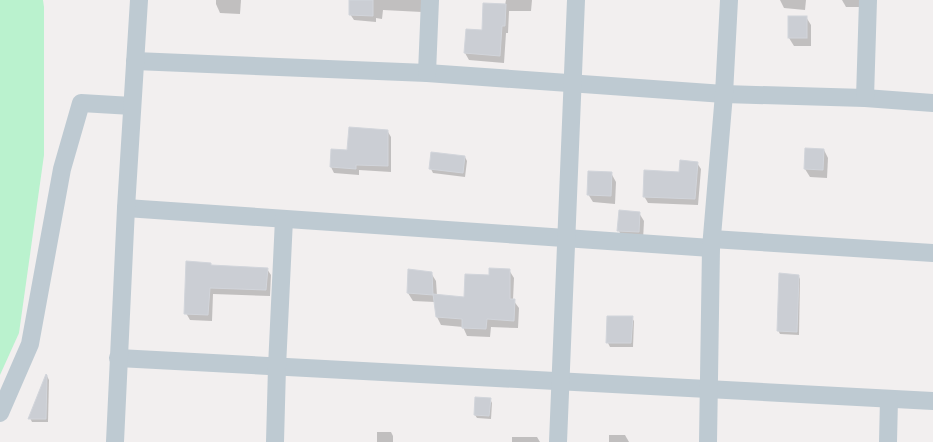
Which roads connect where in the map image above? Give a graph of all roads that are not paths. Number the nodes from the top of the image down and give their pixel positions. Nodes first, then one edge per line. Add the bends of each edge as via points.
1 (139, 0) edge
2 (430, 0) edge
3 (576, 0) edge
4 (729, 0) edge
5 (868, 0) edge
6 (135, 61) junction
7 (427, 73) junction
8 (572, 83) junction
9 (724, 94) junction
10 (865, 98) junction
11 (933, 103) edge
12 (132, 106) junction
13 (126, 208) junction
14 (284, 219) junction
15 (567, 238) junction
16 (711, 243) junction
17 (933, 253) edge
18 (118, 358) junction
19 (277, 366) junction
20 (560, 381) junction
21 (709, 389) junction
22 (889, 399) junction
23 (933, 401) edge
24 (0, 413) edge
25 (115, 442) edge
26 (275, 442) edge
27 (558, 442) edge
28 (708, 442) edge
29 (888, 442) edge

1 - 6 street
2 - 7 street
3 - 8 street
4 - 9 street
5 - 10 street
6 - 7 street
6 - 12 street
7 - 8 street
8 - 9 street
8 - 15 street
9 - 10 street
9 - 16 street
10 - 11 street
12 - 13 street
12 - 24 street via 81,102 62,169 30,344
13 - 14 street
13 - 18 street
14 - 15 street
14 - 19 street
15 - 16 street
15 - 20 street
16 - 17 street
16 - 21 street
18 - 19 street
18 - 25 street
19 - 20 street
19 - 26 street
20 - 21 street
20 - 27 street
21 - 22 street
21 - 28 street
22 - 23 street
22 - 29 street

